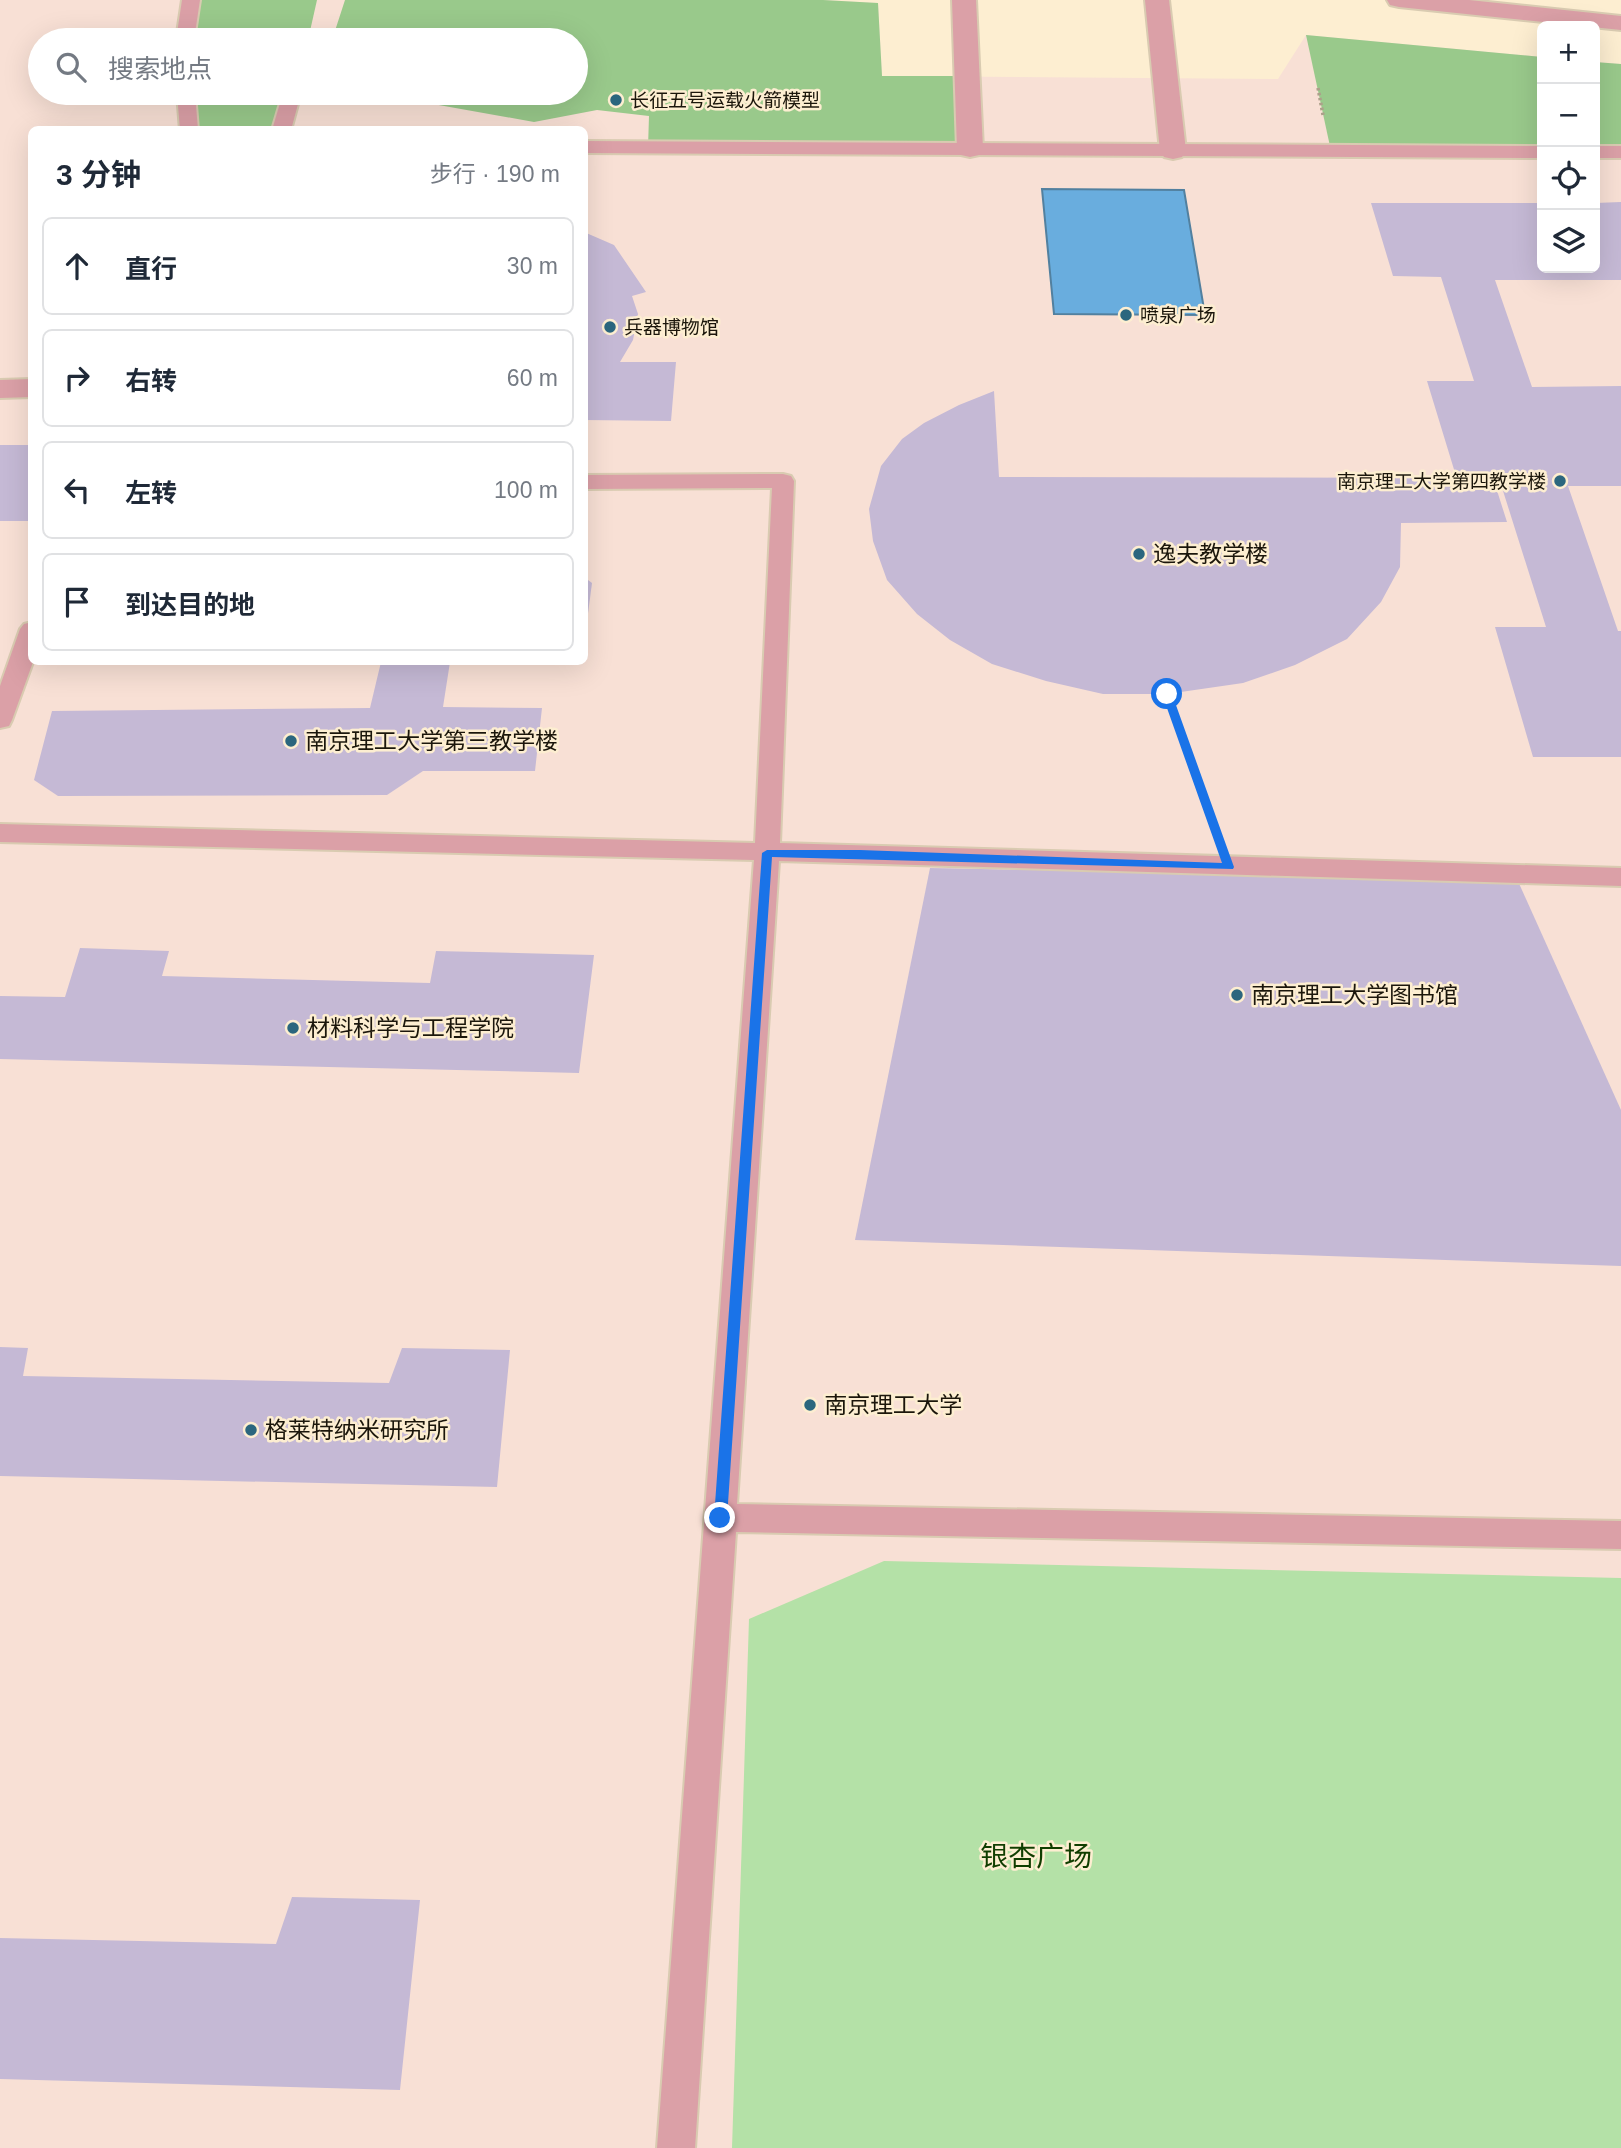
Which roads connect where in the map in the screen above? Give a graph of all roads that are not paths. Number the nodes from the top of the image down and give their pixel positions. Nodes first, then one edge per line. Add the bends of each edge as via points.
1 (191, 0) edge
2 (964, 0) edge
3 (1157, 0) edge
4 (1399, 0) edge
5 (1621, 23) edge
6 (187, 28) edge
7 (187, 105) edge
8 (288, 105) edge
9 (189, 126) edge
10 (282, 126) edge
11 (588, 147) edge
12 (970, 149) junction
13 (1173, 151) junction
14 (1537, 152) edge
15 (1600, 152) edge
16 (1621, 152) edge
17 (28, 388) edge
18 (0, 389) edge
19 (588, 482) edge
20 (28, 640) edge
21 (0, 719) edge
22 (0, 833) edge
23 (767, 853) junction
24 (1621, 877) edge
25 (720, 1518) junction
26 (1621, 1535) edge
27 (676, 2148) edge

1 - 6 lane
2 - 12 street
3 - 13 street
4 - 5 street
7 - 9 lane
8 - 10 lane
11 - 12 lane
12 - 13 lane
13 - 14 lane
15 - 16 lane
17 - 18 street
19 - 23 lane via 783,481
20 - 21 lane
22 - 23 lane
23 - 24 lane
23 - 25 lane
25 - 26 lane
25 - 27 lane

